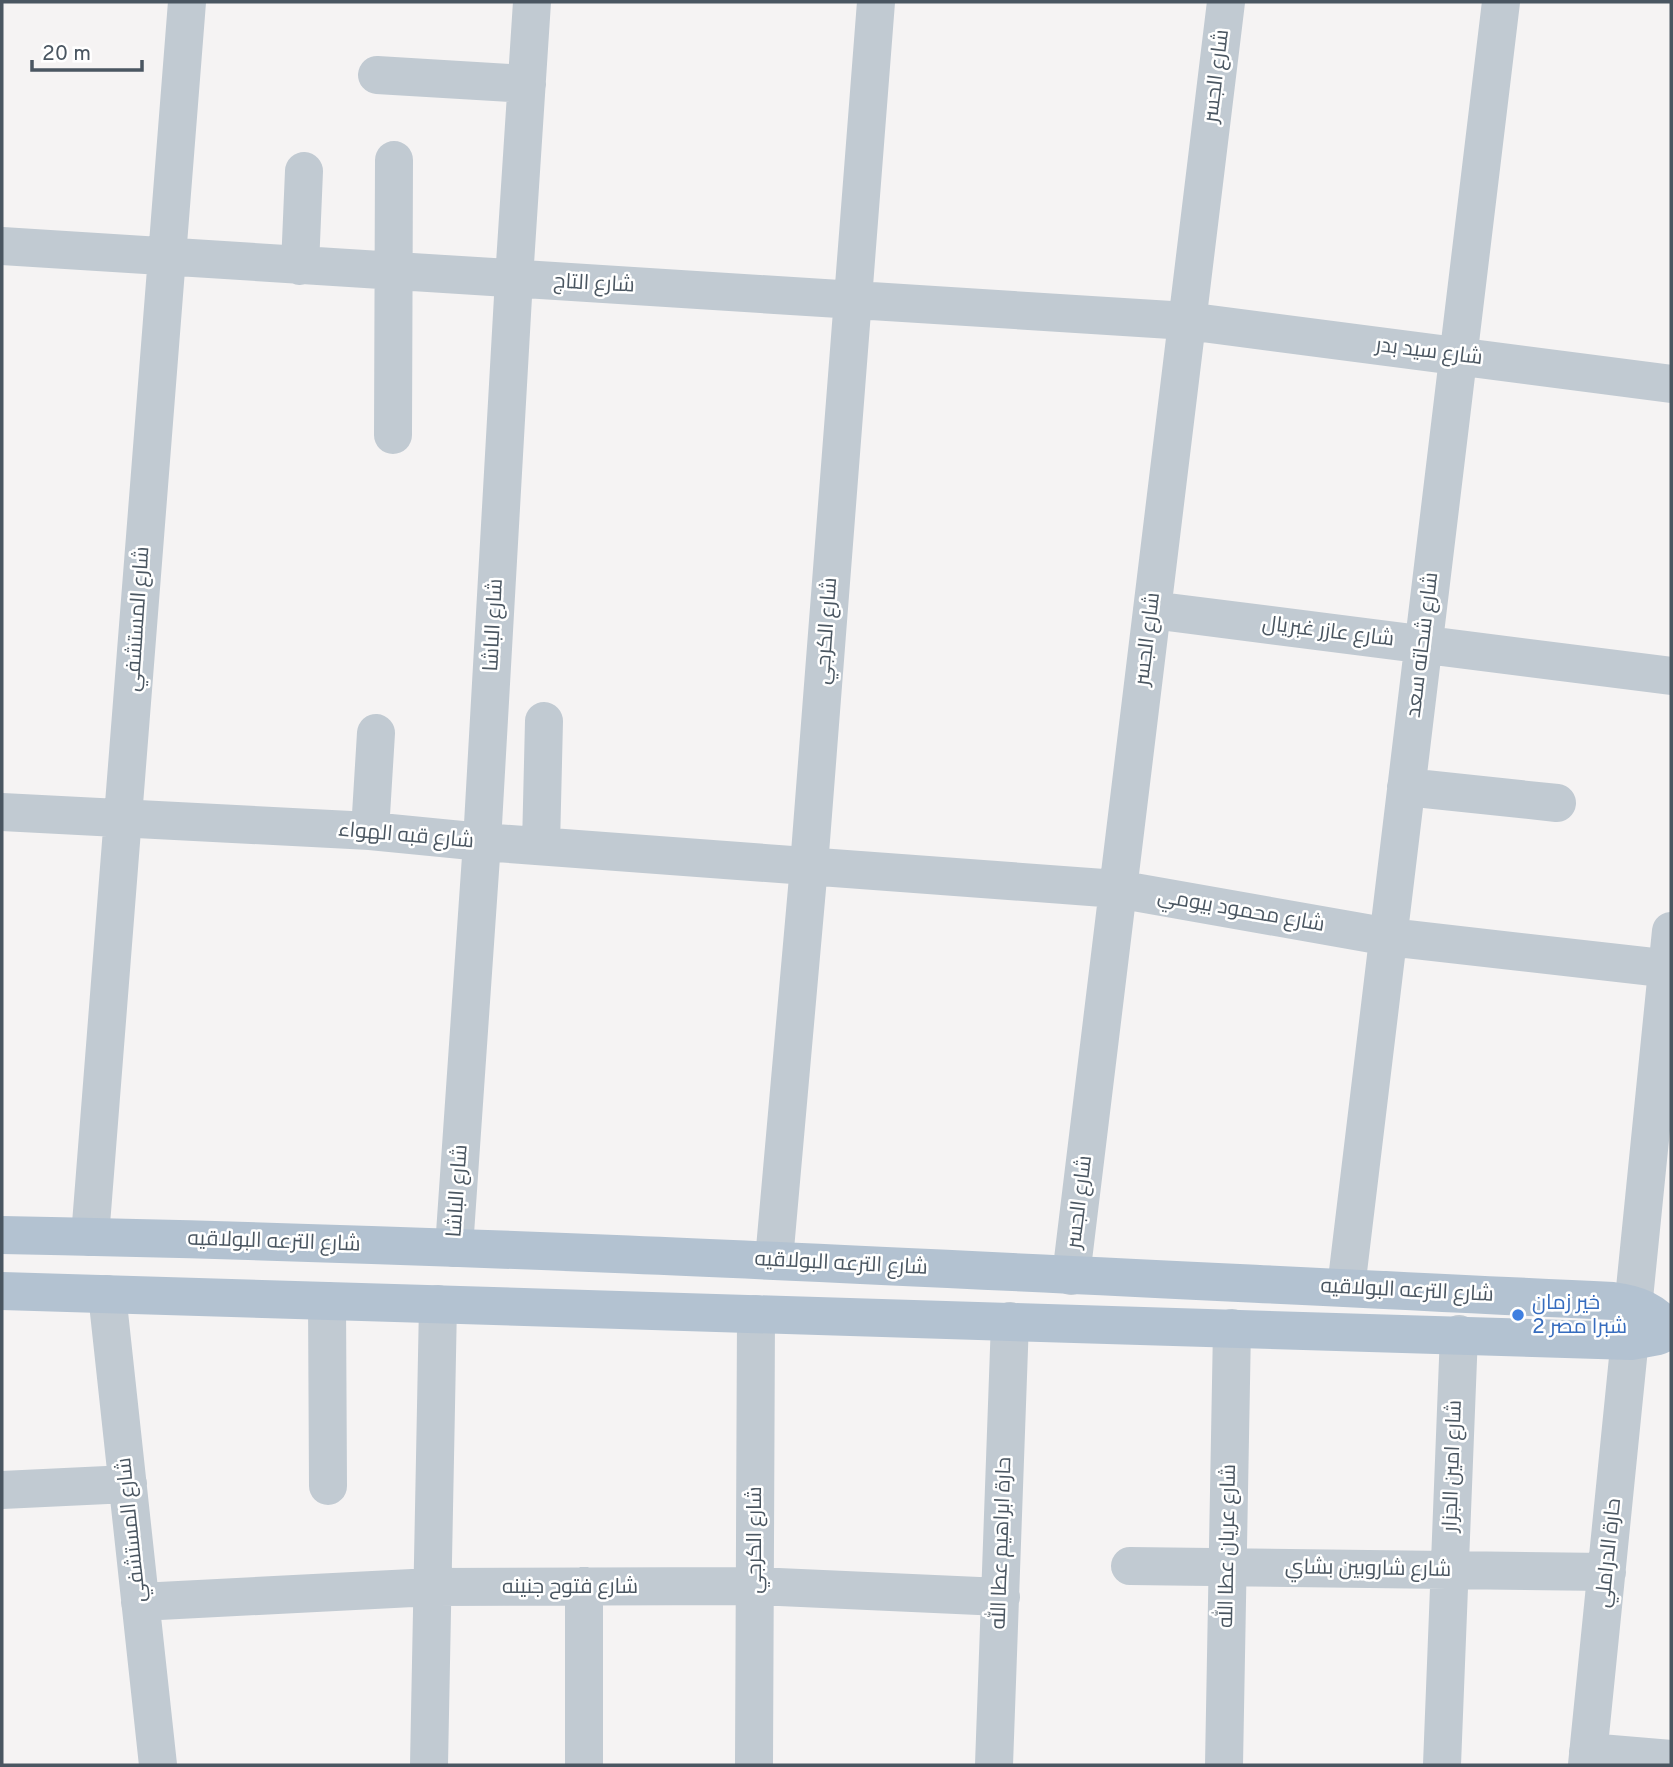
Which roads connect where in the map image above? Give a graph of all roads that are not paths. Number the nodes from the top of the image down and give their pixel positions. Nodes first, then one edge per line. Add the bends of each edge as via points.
1 (187, 2) edge
2 (532, 2) edge
3 (876, 2) edge
4 (1226, 2) edge
5 (1501, 2) edge
6 (377, 75) dead end
7 (527, 84) junction
8 (394, 159) dead end
9 (304, 171) dead end
10 (2, 246) edge
11 (167, 258) junction
12 (300, 266) junction
13 (394, 271) junction
14 (514, 279) junction
15 (853, 299) junction
16 (1187, 321) junction
17 (1459, 356) junction
18 (1671, 384) edge
19 (393, 435) dead end
20 (1152, 610) junction
21 (1423, 644) junction
22 (1671, 676) edge
23 (544, 722) dead end
24 (376, 733) dead end
25 (1406, 787) junction
26 (1557, 803) dead end
27 (2, 812) edge
28 (123, 818) junction
29 (370, 831) junction
30 (482, 842) junction
31 (541, 846) junction
32 (809, 866) junction
33 (1116, 889) junction
34 (1671, 931) edge
35 (1390, 937) junction
36 (1669, 969) edge
37 (2, 1235) edge
38 (90, 1237) junction
39 (215, 1241) junction
40 (454, 1248) junction
41 (774, 1260) junction
42 (1071, 1276) junction
43 (1346, 1288) junction
44 (2, 1291) edge
45 (107, 1294) junction
46 (214, 1298) junction
47 (327, 1301) junction
48 (438, 1304) junction
49 (1634, 1304) junction
50 (756, 1314) junction
51 (1010, 1321) junction
52 (1232, 1328) junction
53 (1671, 1330) edge
54 (1459, 1334) junction
55 (1631, 1341) junction
56 (128, 1484) junction
57 (328, 1486) dead end
58 (2, 1490) edge
59 (1130, 1566) dead end
60 (1228, 1567) junction
61 (1449, 1570) junction
62 (1607, 1573) junction
63 (584, 1586) junction
64 (755, 1586) junction
65 (432, 1587) junction
66 (1001, 1597) junction
67 (140, 1602) junction
68 (1671, 1759) edge
69 (1584, 1762) edge
70 (158, 1765) edge
71 (429, 1765) edge
72 (584, 1765) edge
73 (754, 1765) edge
74 (994, 1765) edge
75 (1224, 1765) edge
76 (1442, 1765) edge

1 - 11 street, شارع المستشفي
2 - 7 street, شارع الباشا
3 - 15 street, شارع الكرجي
4 - 16 street, شارع الجسر
5 - 17 street, شارع شحاته سعد
6 - 7 street
7 - 14 street, شارع الباشا
8 - 13 street
9 - 12 street
10 - 11 street, شارع التاج
11 - 12 street, شارع التاج
11 - 28 street, شارع المستشفي
12 - 13 street, شارع التاج
13 - 14 street, شارع التاج
13 - 19 street
14 - 15 street, شارع التاج
14 - 30 street, شارع الباشا
15 - 16 street, شارع التاج
15 - 32 street, شارع الكرجي
16 - 17 street, شارع سيد بدر
16 - 20 street, شارع الجسر
17 - 18 street, شارع سيد بدر
17 - 21 street, شارع شحاته سعد
20 - 21 street, شارع عازر غبريال
20 - 33 street, شارع الجسر
21 - 22 street, شارع عازر غبريال
21 - 25 street, شارع شحاته سعد
23 - 31 street
24 - 29 street
25 - 26 street
25 - 35 street, شارع شحاته سعد
27 - 28 street, شارع قبه الهواء
28 - 29 street, شارع قبه الهواء
28 - 38 street, شارع المستشفي
29 - 30 street, شارع قبه الهواء
30 - 31 street, شارع قبه الهواء
30 - 40 street, شارع الباشا
31 - 32 street, شارع قبه الهواء
32 - 33 street, شارع محمود بيومي
32 - 41 street, شارع الكرجي
33 - 35 street, شارع محمود بيومي
33 - 42 street, شارع الجسر
34 - 36 street, حارة الدراملي
35 - 36 street, شارع محمود بيومي
35 - 43 street, شارع شحاته سعد
36 - 49 street, حارة الدراملي
37 - 38 main road, شارع الترعه البولاقيه
38 - 39 main road, شارع الترعه البولاقيه
39 - 40 main road, شارع الترعه البولاقيه
39 - 46 main road
40 - 41 main road, شارع الترعه البولاقيه
41 - 42 main road, شارع الترعه البولاقيه
42 - 43 main road, شارع الترعه البولاقيه
43 - 49 main road, شارع الترعه البولاقيه
44 - 45 main road, شارع الترعه البولاقيه
45 - 46 main road, شارع الترعه البولاقيه
45 - 56 street, شارع المستشفي
46 - 47 main road, شارع الترعه البولاقيه
47 - 48 main road, شارع الترعه البولاقيه
47 - 57 street
48 - 50 main road, شارع الترعه البولاقيه
48 - 65 street
49 - 53 main road, شارع الترعه البولاقيه
49 - 55 street, حارة الدراملي
50 - 51 main road, شارع الترعه البولاقيه
50 - 64 street, شارع الكرجي
51 - 52 main road, شارع الترعه البولاقيه
51 - 66 street, حارة ابراهيم عطا الله
52 - 54 main road, شارع الترعه البولاقيه
52 - 60 street, شارع عريان عطا الله
53 - 55 main road, شارع الترعه البولاقيه
54 - 55 main road, شارع الترعه البولاقيه
54 - 61 street, شارع امين الجزار
55 - 62 street, حارة الدراملي
56 - 58 street
56 - 67 street, شارع المستشفي
59 - 60 street, شارع شاروبين بشاي
60 - 61 street, شارع شاروبين بشاي
60 - 75 street, شارع عريان عطا الله
61 - 62 street, شارع شاروبين بشاي
61 - 76 street, شارع امين الجزار
62 - 69 street, حارة الدراملي
63 - 64 street, شارع فتوح جنينه
63 - 65 street, شارع فتوح جنينه
63 - 72 street
64 - 66 street, شارع فتوح جنينه
64 - 73 street, شارع الكرجي
65 - 67 street, شارع فتوح جنينه
65 - 71 street
66 - 74 street, حارة ابراهيم عطا الله
67 - 70 street, شارع المستشفي
68 - 69 street

